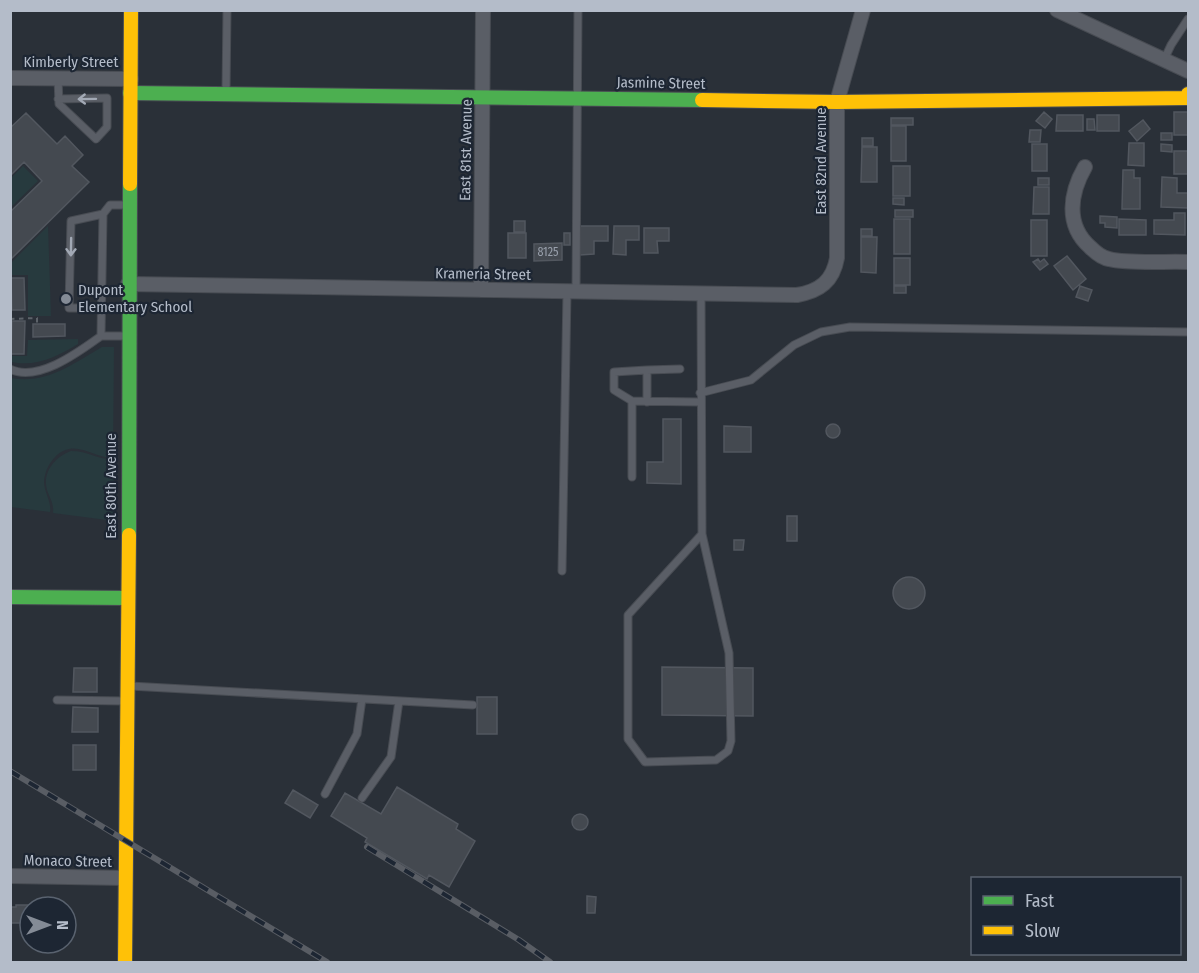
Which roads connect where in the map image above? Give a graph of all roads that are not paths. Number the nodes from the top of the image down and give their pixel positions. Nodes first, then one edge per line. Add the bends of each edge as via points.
1 (131, 10) edge
2 (227, 10) edge
3 (483, 10) edge
4 (578, 10) edge
5 (863, 10) edge
6 (1057, 10) edge
7 (1188, 19) edge
8 (1164, 60) junction
9 (1188, 71) edge
10 (10, 78) edge
11 (58, 78) junction
12 (130, 79) junction
13 (130, 93) junction
14 (226, 94) junction
15 (1188, 94) edge
16 (483, 97) junction
17 (577, 98) junction
18 (58, 99) junction
19 (837, 102) junction
20 (1085, 167) dead end
21 (129, 205) junction
22 (103, 214) junction
23 (1188, 262) edge
24 (831, 278) joint
25 (128, 284) junction
26 (481, 290) junction
27 (572, 292) junction
28 (701, 294) junction
29 (102, 309) junction
30 (1188, 332) edge
31 (101, 336) junction
32 (128, 336) junction
33 (10, 369) edge
34 (680, 369) dead end
35 (647, 370) junction
36 (700, 393) junction
37 (632, 402) junction
38 (647, 402) junction
39 (700, 402) junction
40 (632, 477) dead end
41 (702, 534) junction
42 (562, 571) dead end
43 (10, 597) edge
44 (128, 598) junction
45 (128, 685) junction
46 (362, 699) junction
47 (57, 700) dead end
48 (128, 701) junction
49 (399, 701) junction
50 (473, 705) dead end
51 (325, 794) dead end
52 (362, 798) dead end
53 (10, 876) edge
54 (125, 878) junction
55 (125, 963) edge

1 - 12 street, East 80th Avenue
2 - 14 lane
3 - 16 street, East 81st Avenue
4 - 17 lane
5 - 19 street, East 82nd Avenue
6 - 8 street
7 - 8 lane
8 - 9 street
10 - 11 street, Kimberly Street
11 - 12 street, Kimberly Street
11 - 18 lane
12 - 13 street, East 80th Avenue
13 - 14 street, Jasmine Street
13 - 21 street, East 80th Avenue
14 - 16 street, Jasmine Street
15 - 19 street, Jasmine Street via 1186,98
16 - 17 street, Jasmine Street
16 - 26 street, East 81st Avenue
17 - 19 street, Jasmine Street
17 - 27 lane
18 -> 18 lane via 96,139 107,127 107,98
19 - 24 street, East 82nd Avenue via 837,258
20 - 23 street via 1074,191 1072,212 1078,232 1089,247 1112,260
21 - 22 lane via 110,205
21 - 25 street, East 80th Avenue
22 - 29 lane
22 -> 29 lane via 71,221 69,308
24 - 28 street, Krameria Street via 818,289 797,295
25 - 26 street, Krameria Street
25 - 32 street, East 80th Avenue
26 - 27 street, Krameria Street
27 - 28 street, Krameria Street
27 - 42 lane
28 - 36 lane
29 - 31 lane
30 - 36 lane via 850,327 821,332 794,345 751,380
31 - 32 lane
31 - 33 lane via 73,356 39,371
32 - 44 street, East 80th Avenue
34 - 35 lane
35 - 37 lane via 614,372 614,390
35 - 38 lane
36 - 39 lane
37 - 38 lane
37 - 40 lane
38 - 39 lane
39 - 41 lane
41 - 41 lane via 628,615 628,739 645,762 716,760 728,751 731,741 729,653
43 - 44 street
44 - 45 street, East 80th Avenue
45 - 46 lane
45 - 48 street, East 80th Avenue
46 - 49 lane
46 - 51 lane via 357,734
47 - 48 lane
48 - 54 street, East 80th Avenue
49 - 50 lane
49 - 52 lane via 391,757
53 - 54 street, Monaco Street
54 - 55 street, East 80th Avenue

